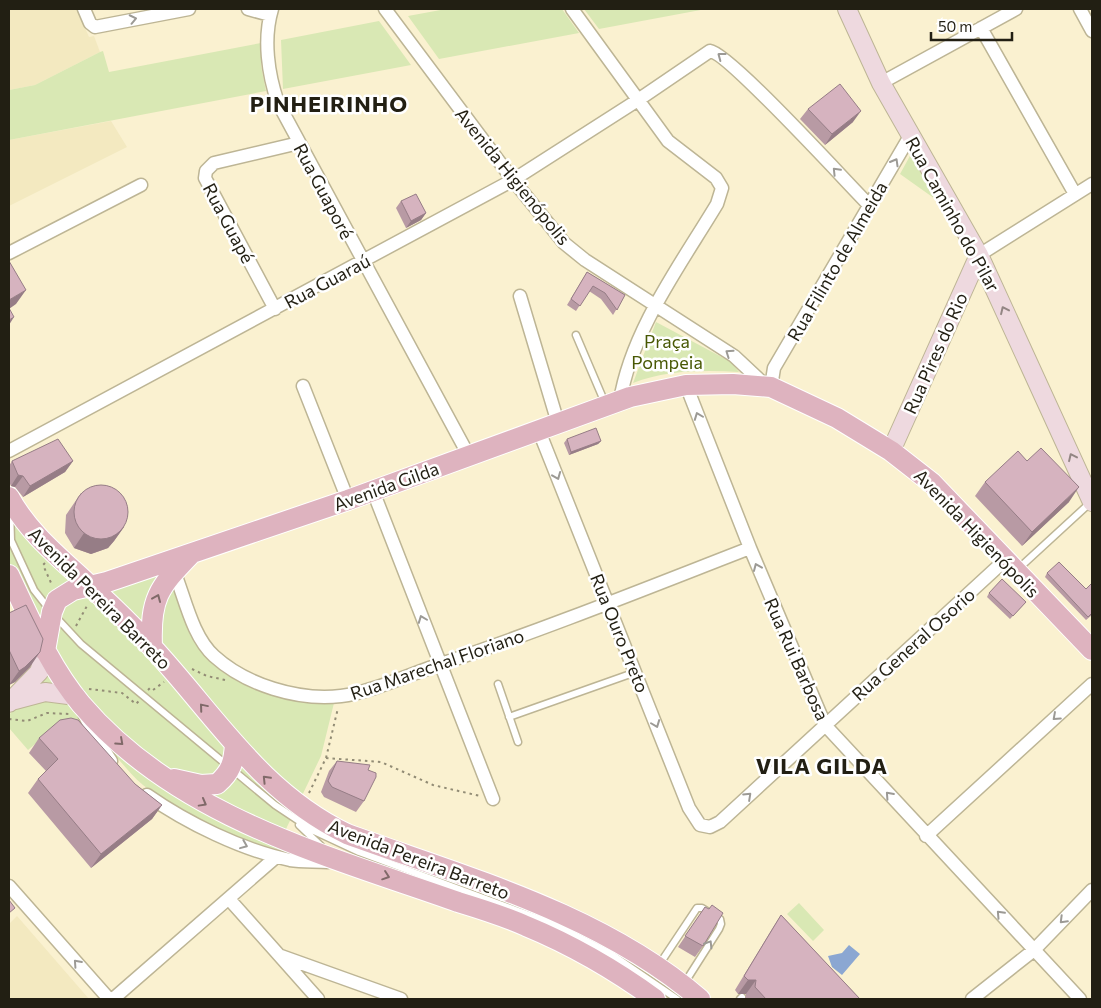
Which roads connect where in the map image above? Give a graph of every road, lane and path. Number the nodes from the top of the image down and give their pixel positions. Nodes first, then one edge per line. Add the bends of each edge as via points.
1 (84, 9) edge
2 (182, 9) edge
3 (248, 9) edge
4 (385, 9) edge
5 (572, 9) edge
6 (1016, 9) edge
7 (1080, 9) edge
8 (850, 11) edge
9 (271, 12) edge
10 (981, 28) junction
11 (1092, 31) edge
12 (881, 83) junction
13 (638, 100) junction
14 (910, 136) junction
15 (299, 143) junction
16 (513, 180) junction
17 (1092, 184) edge
18 (142, 185) dead end
19 (1075, 194) junction
20 (870, 206) junction
21 (9, 253) edge
22 (979, 255) junction
23 (362, 262) junction
24 (520, 296) dead end
25 (656, 305) junction
26 (275, 309) junction
27 (576, 335) dead end
28 (686, 385) junction
29 (303, 386) dead end
30 (768, 386) junction
31 (613, 404) junction
32 (558, 423) junction
33 (539, 430) junction
34 (9, 451) edge
35 (891, 451) junction
36 (469, 456) junction
37 (373, 491) junction
38 (9, 498) edge
39 (348, 500) junction
40 (1092, 501) edge
41 (10, 538) edge
42 (750, 548) junction
43 (194, 552) junction
44 (54, 553) junction
45 (1010, 566) junction
46 (174, 571) junction
47 (9, 575) edge
48 (91, 586) junction
49 (609, 603) junction
50 (48, 607) junction
51 (152, 646) junction
52 (1092, 650) edge
53 (45, 651) junction
54 (439, 664) junction
55 (636, 672) junction
56 (175, 673) junction
57 (242, 676) junction
58 (498, 684) dead end
59 (1092, 684) edge
60 (144, 696) junction
61 (341, 696) junction
62 (78, 701) junction
63 (10, 702) edge
64 (509, 717) junction
65 (9, 719) edge
66 (825, 725) junction
67 (518, 742) dead end
68 (235, 744) junction
69 (326, 758) junction
70 (231, 769) junction
71 (122, 774) edge
72 (162, 776) junction
73 (136, 787) edge
74 (493, 799) joint
75 (296, 812) junction
76 (710, 827) joint
77 (926, 836) junction
78 (276, 857) junction
79 (341, 860) junction
80 (9, 886) edge
81 (1092, 890) edge
82 (229, 900) junction
83 (1034, 950) junction
84 (279, 955) junction
85 (658, 966) junction
86 (681, 992) edge
87 (109, 999) edge
88 (113, 999) edge
89 (318, 999) edge
90 (401, 999) edge
91 (655, 999) edge
92 (700, 999) edge
93 (972, 999) edge
94 (1080, 999) edge

1 -> 2 street via 90,23 98,27
3 - 9 street, Rua Guaporé
4 - 16 street, Avenida Higienópolis
5 - 13 street
6 - 10 street
7 - 11 street
8 - 12 main road, Rua Caminho do Pilar
9 - 15 street, Rua Guaporé via 267,32 271,83
10 - 12 street
10 - 19 street
12 - 14 main road, Rua Caminho do Pilar
13 - 16 street, Rua Guaraú
20 -> 13 street, Rua Guaraú via 747,78 715,51 710,51
13 - 25 street via 673,147 721,184 717,204
20 -> 14 street, Rua Filinto de Almeida
14 - 22 main road, Rua Caminho do Pilar
15 - 23 street, Rua Guaporé
15 - 26 street, Rua Guapé via 214,163 204,178
16 - 23 street, Rua Guaraú
16 - 25 street, Avenida Higienópolis via 564,243
17 - 19 street
18 - 21 street
19 - 22 street
20 - 30 street, Rua Filinto de Almeida via 774,368
22 - 35 main road, Rua Pires do Rio
40 -> 22 main road, Rua Caminho do Pilar
23 - 26 street, Rua Guaraú
23 - 36 street, Rua Guaporé
24 - 32 street
30 -> 25 street, Avenida Higienópolis via 734,356
25 - 31 street
26 - 34 street, Rua Guaraú
27 - 31 lane
28 - 30 main road, Avenida Gilda
28 - 31 main road, Avenida Gilda
42 -> 28 street, Rua Rui Barbosa
29 - 39 street
30 - 35 main road, Avenida Higienópolis via 837,418
31 - 32 main road, Avenida Gilda
32 - 33 main road, Avenida Gilda
33 - 36 main road, Avenida Gilda
33 -> 49 street, Rua Ouro Preto
35 - 45 main road, Avenida Higienópolis via 932,483
36 - 37 main road, Avenida Gilda
37 - 39 main road, Avenida Gilda
54 -> 37 street
38 - 41 lane
38 - 44 main road, Avenida Pereira Barreto via 30,530
39 - 43 main road, Avenida Gilda
40 - 45 lane
41 - 50 lane via 34,590
42 - 49 street, Rua Marechal Floriano
66 -> 42 street, Rua Rui Barbosa
43 - 46 main road
43 - 48 main road, Avenida Gilda
44 - 48 main road, Avenida Pereira Barreto
44 - 50 path via 43,565 52,585
45 - 52 main road, Avenida Higienópolis
45 - 66 street, Rua General Osorio
51 -> 46 main road via 152,608
46 - 57 street, Rua Marechal Floriano via 206,647
47 - 53 main road, Avenida Pereira Barreto
48 - 50 main road, Avenida Gilda via 67,592
48 - 51 main road, Avenida Pereira Barreto
49 - 54 street, Rua Marechal Floriano
49 - 55 street, Rua Ouro Preto
50 - 53 main road, Avenida Gilda
50 - 60 lane via 81,644
51 - 56 main road, Avenida Pereira Barreto
53 - 62 main road, Avenida Pereira Barreto
53 - 63 main road via 39,672
54 - 61 street, Rua Marechal Floriano
54 - 74 street
55 - 64 lane
55 -> 76 street, Rua Ouro Preto via 693,817
56 - 57 path via 184,666 225,680 238,681
56 - 60 path via 153,690 150,688
68 -> 56 main road, Avenida Pereira Barreto
57 - 61 street, Rua Marechal Floriano via 295,694
58 - 64 lane
59 -> 77 street
60 - 62 path via 136,704 122,693
60 - 70 lane
61 - 69 path
62 - 63 main road via 45,692
62 - 65 path via 27,721
62 - 71 street via 96,738
62 -> 72 main road, Avenida Pereira Barreto via 120,743
64 - 67 lane
76 -> 66 street, Rua General Osorio via 720,822
77 -> 66 street, Rua Rui Barbosa
68 - 70 main road
75 -> 68 main road, Avenida Pereira Barreto
69 - 74 path via 381,762 433,785
69 - 75 path
70 - 72 main road via 217,784 210,786
70 - 75 lane
72 -> 79 main road, Avenida Pereira Barreto via 217,810
73 -> 78 street via 205,828
75 - 79 lane
75 - 85 main road, Avenida Pereira Barreto via 559,912
75 - 86 lane via 336,842 580,936 639,972
83 -> 77 street, Rua Rui Barbosa
78 - 79 street
78 - 82 street
79 -> 91 main road, Avenida Pereira Barreto via 547,935 606,966
87 -> 80 street
81 -> 83 street
82 - 84 street
82 - 88 street
83 - 93 street
83 - 94 street, Rua Rui Barbosa
84 - 89 street
84 - 90 street
85 - 86 main road, Avenida Pereira Barreto
86 -> 85 lane via 719,928 720,919 697,908
86 - 92 main road, Avenida Pereira Barreto

